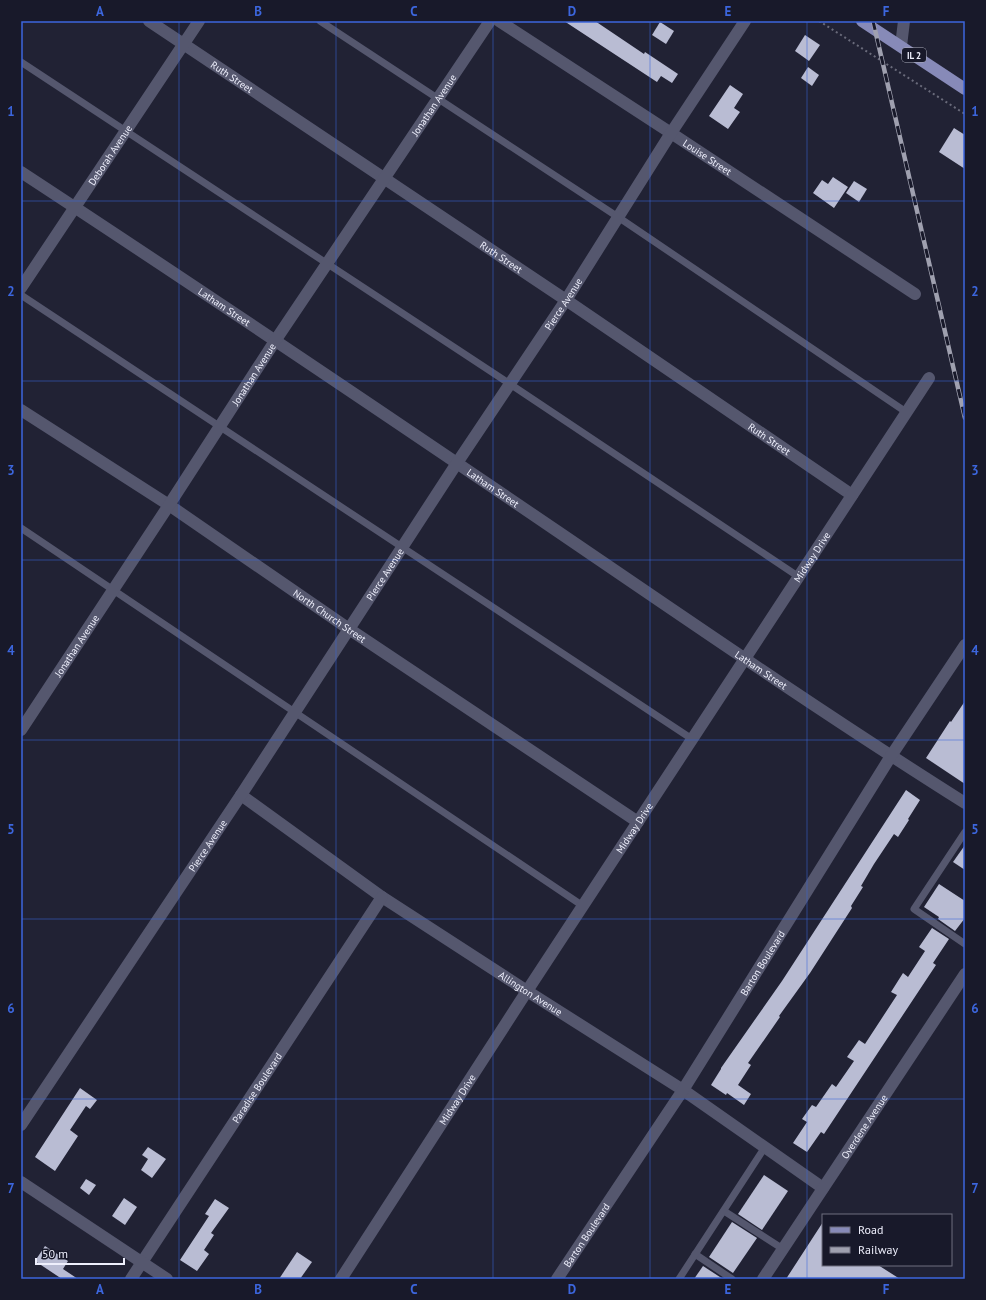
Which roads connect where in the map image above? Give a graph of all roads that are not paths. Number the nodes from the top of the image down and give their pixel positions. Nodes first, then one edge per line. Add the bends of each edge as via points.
1 (149, 21) edge
2 (199, 21) edge
3 (320, 21) edge
4 (490, 21) edge
5 (499, 21) edge
6 (745, 21) edge
7 (862, 21) edge
8 (904, 21) edge
9 (184, 44) junction
10 (901, 46) junction
11 (21, 62) edge
12 (965, 89) edge
13 (438, 99) junction
14 (126, 131) junction
15 (671, 132) junction
16 (21, 172) edge
17 (385, 179) junction
18 (75, 207) junction
19 (618, 217) junction
20 (327, 263) junction
21 (21, 288) edge
22 (915, 294) dead end
23 (21, 295) edge
24 (566, 300) junction
25 (274, 341) junction
26 (929, 378) dead end
27 (510, 384) junction
28 (21, 410) edge
29 (906, 412) junction
30 (220, 426) junction
31 (457, 463) junction
32 (852, 495) junction
33 (169, 505) junction
34 (21, 528) edge
35 (402, 547) junction
36 (799, 577) junction
37 (113, 590) junction
38 (349, 629) junction
39 (965, 645) edge
40 (745, 659) junction
41 (295, 712) junction
42 (21, 730) edge
43 (692, 739) junction
44 (891, 756) junction
45 (241, 796) junction
46 (965, 803) edge
47 (638, 822) junction
48 (965, 832) edge
49 (382, 897) junction
50 (583, 906) junction
51 (965, 944) edge
52 (965, 974) edge
53 (527, 991) junction
54 (683, 1090) junction
55 (21, 1125) edge
56 (765, 1148) junction
57 (21, 1182) edge
58 (823, 1188) junction
59 (724, 1211) junction
60 (783, 1249) junction
61 (695, 1254) junction
62 (142, 1262) junction
63 (131, 1279) edge
64 (167, 1279) edge
65 (341, 1279) edge
66 (557, 1279) edge
67 (679, 1279) edge
68 (732, 1279) edge
69 (763, 1279) edge

1 - 9 street, Ruth Street
2 - 9 street, Deborah Avenue
3 - 13 lane
4 - 13 street, Jonathan Avenue
5 - 15 street, Louise Street
6 - 15 street, Pierce Avenue
7 - 10 main road, IL 2
8 - 10 street
9 - 14 street, Deborah Avenue
9 - 17 street, Ruth Street
10 - 12 main road, IL 2
11 - 14 lane
13 - 17 street, Jonathan Avenue
13 - 19 lane
14 - 18 street, Deborah Avenue
14 - 20 lane
15 - 19 street, Pierce Avenue
15 - 22 street, Louise Street
16 - 18 street, Latham Street
17 - 20 street, Jonathan Avenue
17 - 24 street, Ruth Street
18 - 21 street, Deborah Avenue
18 - 25 street, Latham Street
19 - 24 street, Pierce Avenue
19 - 29 lane
20 - 25 street, Jonathan Avenue
20 - 27 lane
23 - 30 lane
24 - 27 street, Pierce Avenue
24 - 32 street, Ruth Street
25 - 30 street, Jonathan Avenue
25 - 31 street, Latham Street
26 - 29 street, Midway Drive
27 - 31 street, Pierce Avenue
27 - 36 lane
28 - 33 street, North Church Street
29 - 32 street, Midway Drive
30 - 33 street, Jonathan Avenue
30 - 35 lane
31 - 35 street, Pierce Avenue
31 - 40 street, Latham Street
32 - 36 street, Midway Drive
33 - 37 street, Jonathan Avenue
33 - 38 street, North Church Street
34 - 37 lane
35 - 38 street, Pierce Avenue
35 - 43 lane
36 - 40 street, Midway Drive
37 - 41 lane
37 - 42 street, Jonathan Avenue
38 - 41 street, Pierce Avenue
38 - 47 street, North Church Street
39 - 44 street, Barton Boulevard
40 - 43 street, Midway Drive
40 - 44 street, Latham Street
41 - 45 street, Pierce Avenue
41 - 50 lane
43 - 47 street, Midway Drive
44 - 46 street, Latham Street
44 - 54 street, Barton Boulevard
45 - 49 street, Allington Avenue
45 - 55 street, Pierce Avenue
47 - 50 street, Midway Drive
48 - 51 lane via 914,909
49 - 53 street, Allington Avenue
49 - 62 street, Paradise Boulevard
50 - 53 street, Midway Drive
52 - 58 street, Overdene Avenue
53 - 54 street, Allington Avenue
53 - 65 street, Midway Drive
54 - 56 street, Allington Avenue
54 - 66 street, Barton Boulevard
56 - 58 street, Allington Avenue
56 - 59 lane
57 - 62 street
58 - 60 street, Overdene Avenue
59 - 60 lane
59 - 61 lane
60 - 69 street, Overdene Avenue
61 - 67 lane
61 - 68 lane
62 - 63 street, Paradise Boulevard
62 - 64 street

